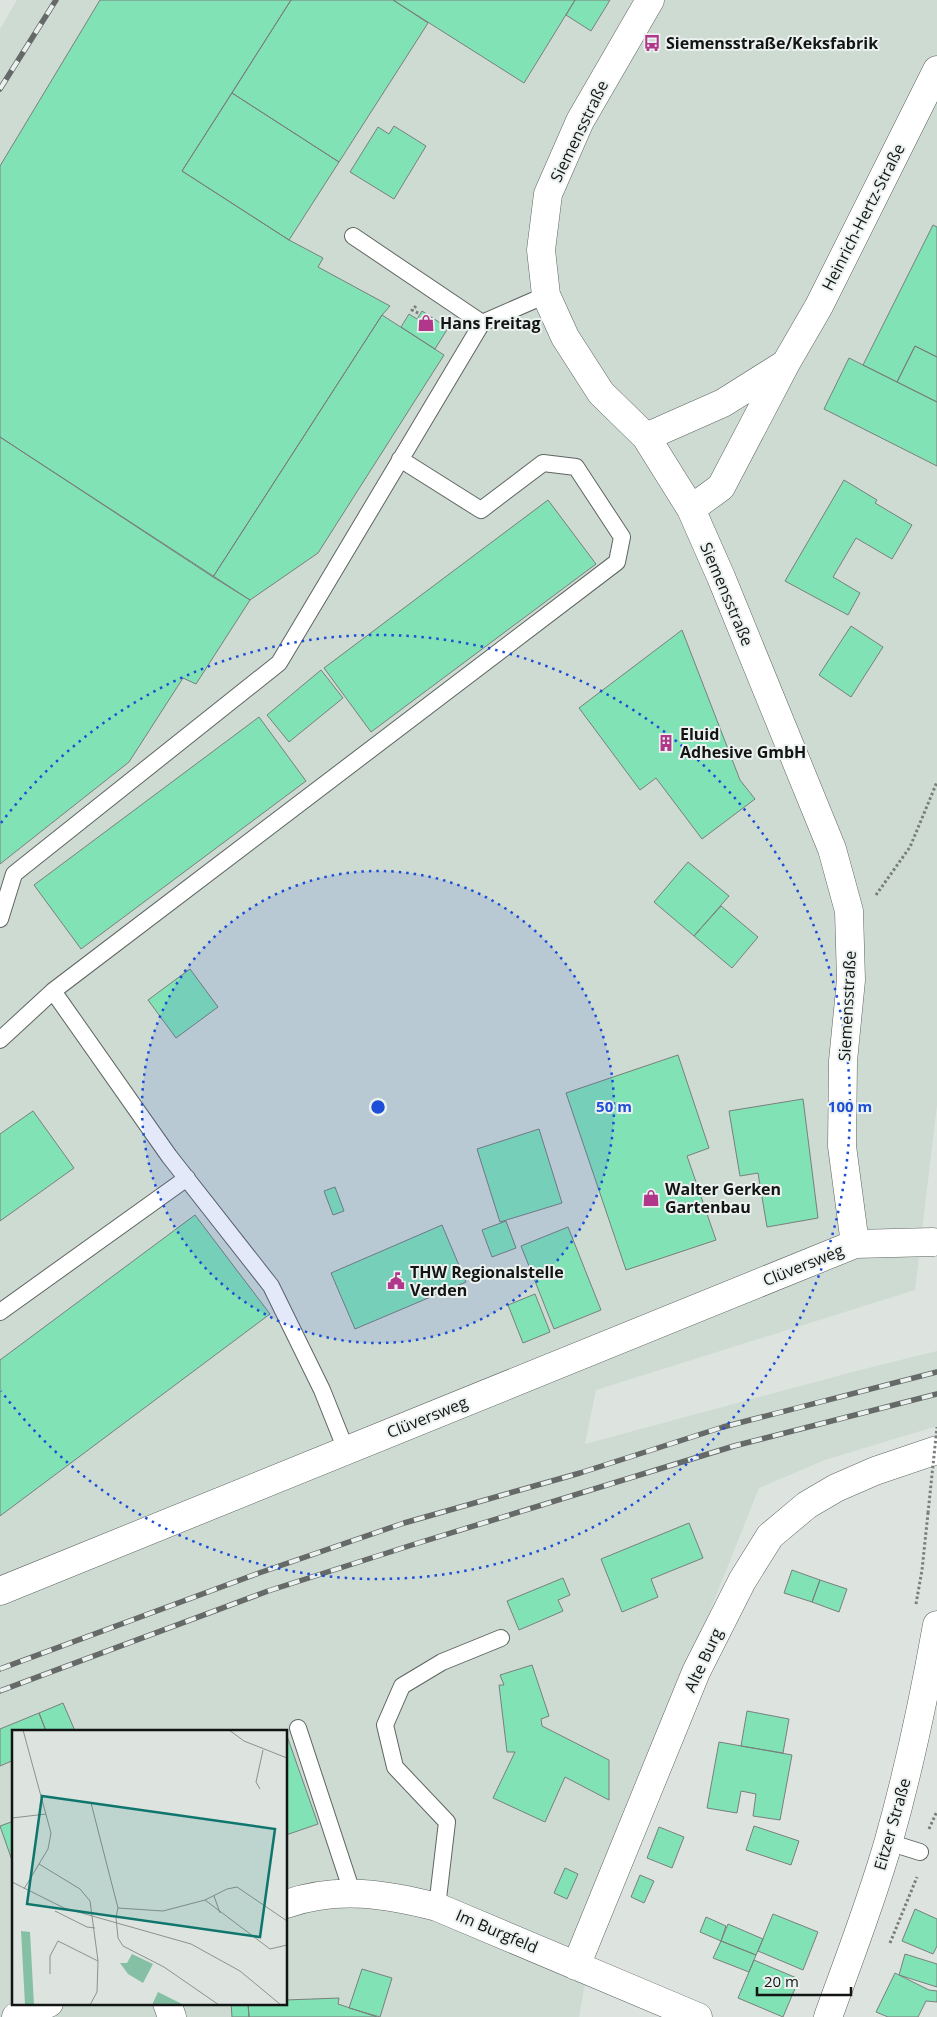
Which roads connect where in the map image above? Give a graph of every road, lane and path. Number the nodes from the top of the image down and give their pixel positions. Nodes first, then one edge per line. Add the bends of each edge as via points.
1 (650, 0) edge
2 (937, 70) edge
3 (353, 236) dead end
4 (546, 295) junction
5 (482, 323) junction
6 (786, 363) junction
7 (646, 437) junction
8 (400, 459) junction
9 (691, 509) junction
10 (937, 782) edge
11 (849, 911) junction
12 (0, 919) edge
13 (53, 991) junction
14 (0, 1040) edge
15 (187, 1178) junction
16 (933, 1242) dead end
17 (855, 1244) junction
18 (0, 1312) edge
19 (937, 1427) edge
20 (346, 1450) junction
21 (937, 1450) edge
22 (928, 1513) dead end
23 (0, 1591) edge
24 (937, 1625) edge
25 (501, 1638) dead end
26 (298, 1728) dead end
27 (937, 1811) edge
28 (928, 1833) dead end
29 (888, 1842) junction
30 (920, 1852) dead end
31 (352, 1892) junction
32 (288, 1903) edge
33 (438, 1907) junction
34 (576, 1966) junction
35 (47, 2004) edge
36 (167, 2004) edge
37 (16, 2017) edge
38 (172, 2017) edge
39 (698, 2017) edge
40 (828, 2017) edge

1 - 4 street, Siemensstraße via 580,121 548,194 541,250
2 - 6 street, Heinrich-Hertz-Straße via 819,306
3 - 5 lane
4 - 5 lane
4 - 7 street, Siemensstraße via 565,338 601,393
5 - 8 lane
6 - 7 street, Heinrich-Hertz-Straße via 723,402
6 - 9 street, Heinrich-Hertz-Straße via 721,487
7 - 9 street, Siemensstraße
8 - 12 lane via 279,663 14,874
8 - 13 lane via 481,510 543,463 576,467 622,537 617,562
9 - 11 street, Siemensstraße via 832,849
10 - 11 path via 910,846 874,898
11 - 17 street, Siemensstraße via 851,980 843,1061 842,1146
13 - 14 lane
13 - 15 lane
15 - 18 lane
15 - 20 lane via 271,1286 322,1390
16 - 17 street
17 - 20 street, Clüversweg
19 - 22 path, bridge
20 - 23 street, Clüversweg
21 - 34 street, Alte Burg via 836,1488 807,1505 770,1536 742,1581 696,1672
24 - 29 street, Eitzer Straße via 923,1703
25 - 33 lane via 442,1662 402,1686 385,1725 395,1767 447,1822
26 - 31 lane
27 - 28 path
29 - 30 lane
29 - 40 street, Eitzer Straße
31 - 32 street, Im Burgfeld via 306,1897
31 - 33 street, Im Burgfeld via 396,1896
33 - 34 street, Im Burgfeld
34 - 39 street, Im Burgfeld
35 - 37 street
36 - 38 street

